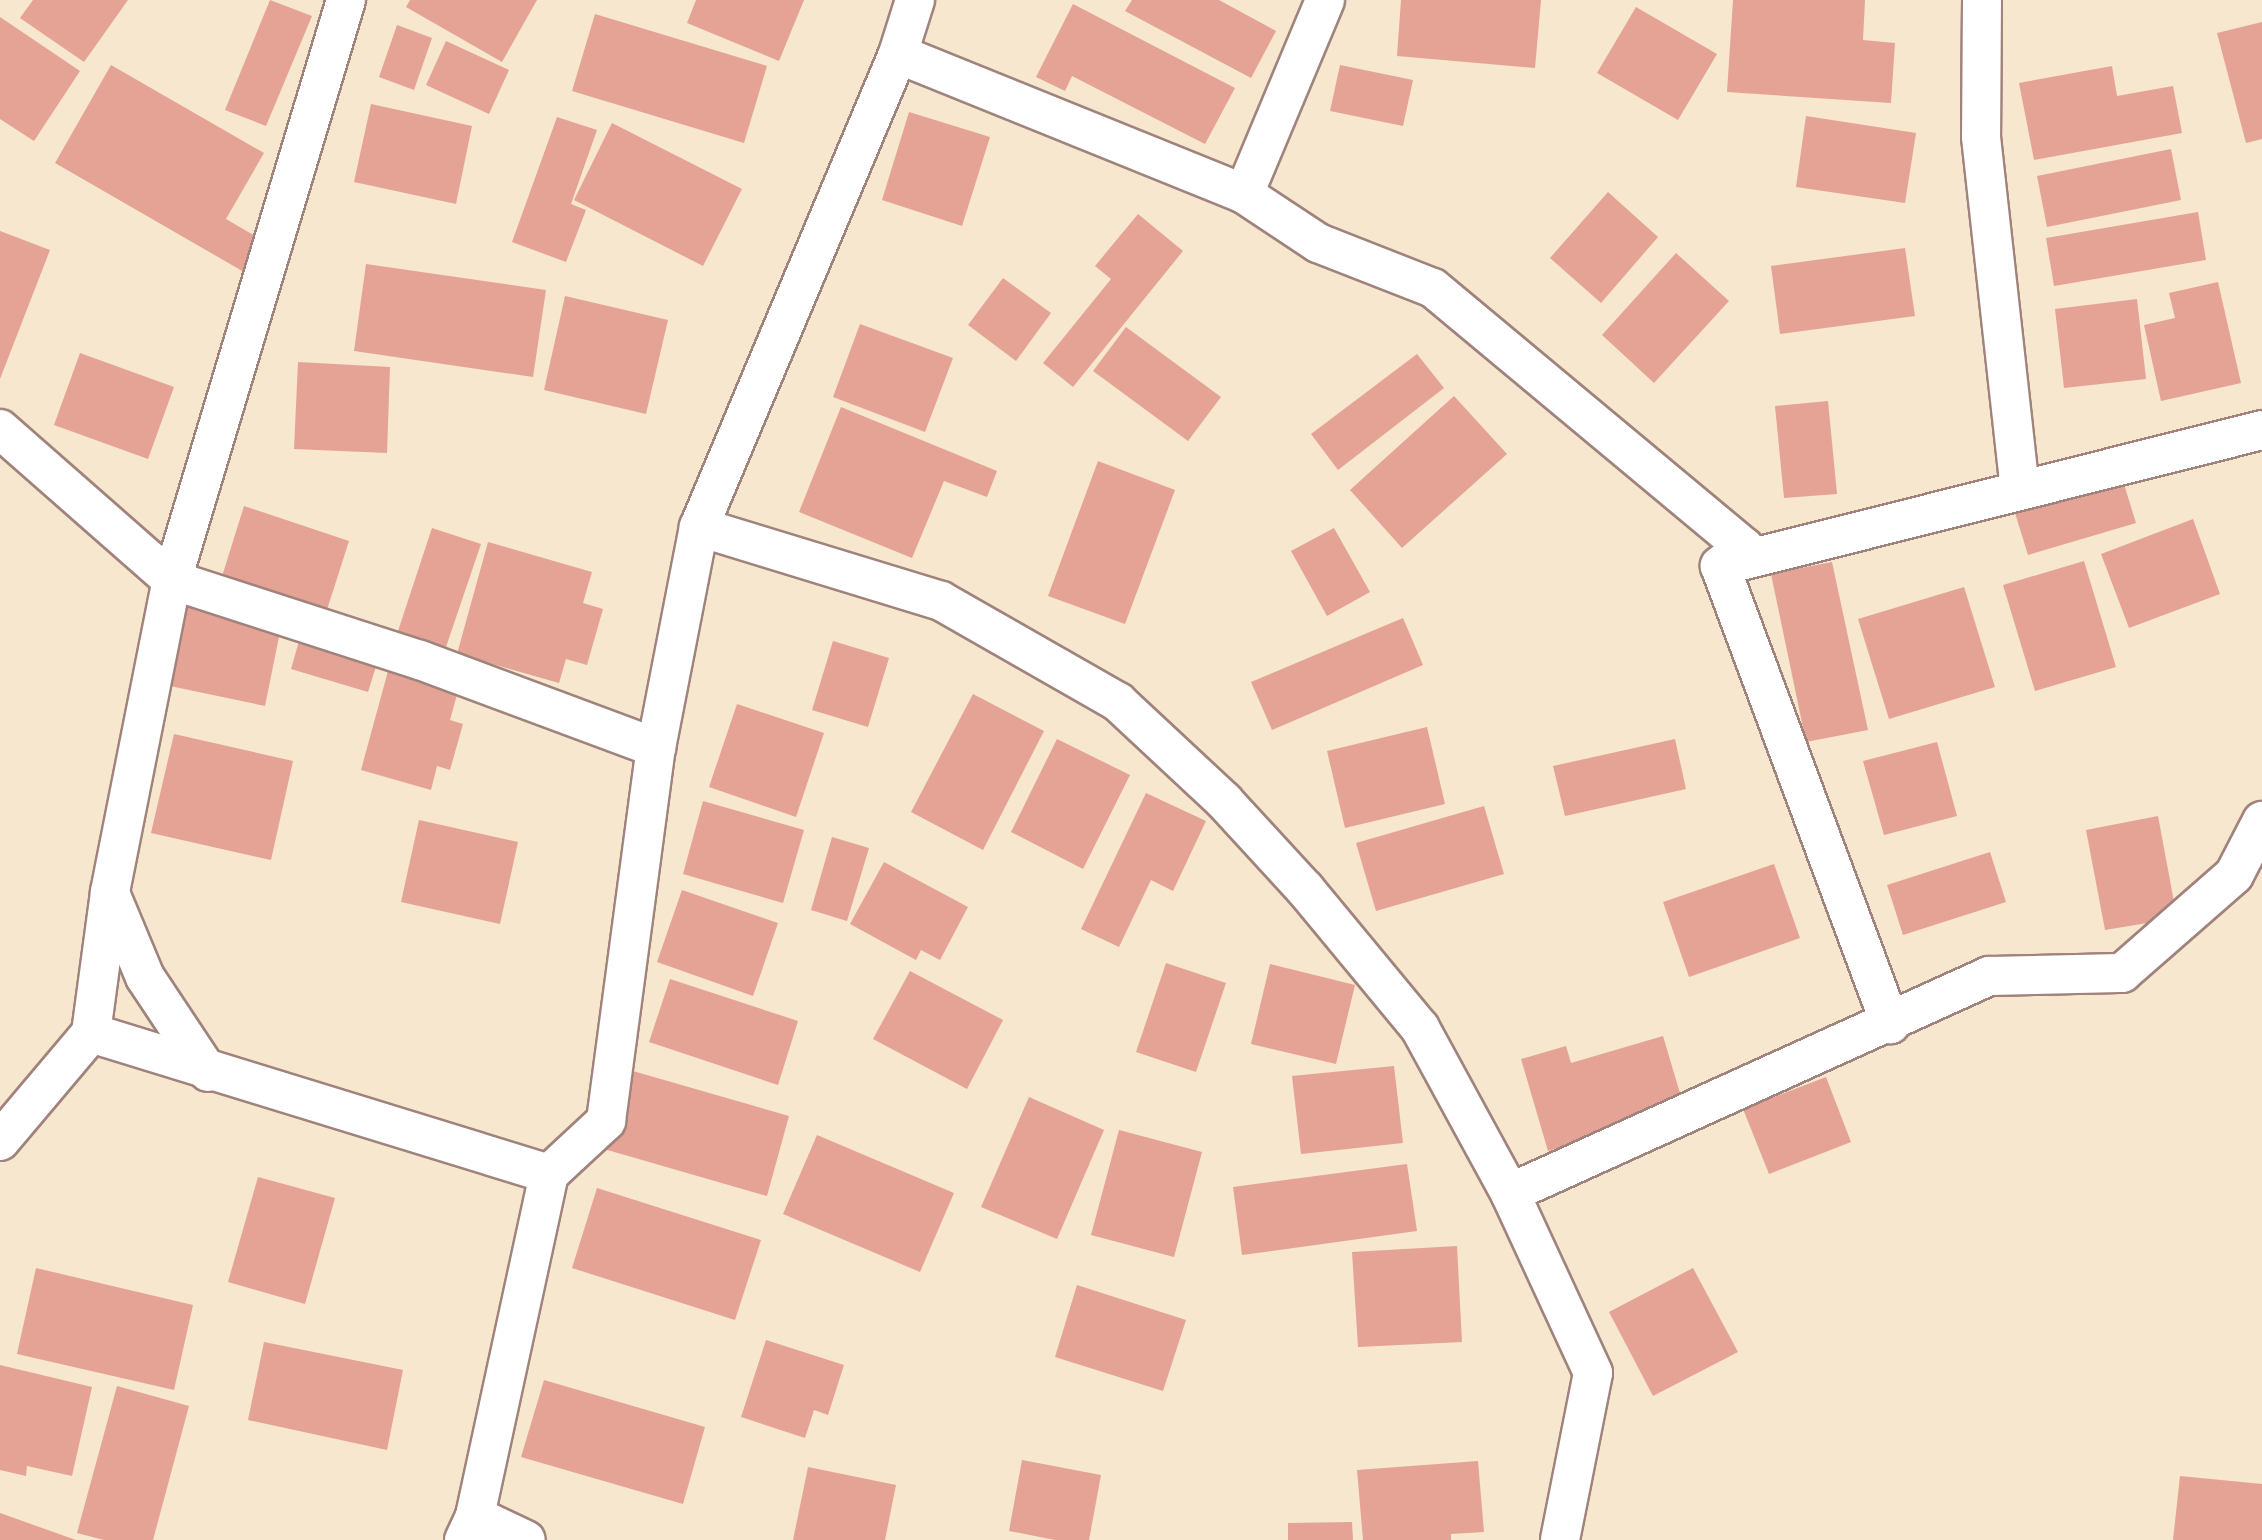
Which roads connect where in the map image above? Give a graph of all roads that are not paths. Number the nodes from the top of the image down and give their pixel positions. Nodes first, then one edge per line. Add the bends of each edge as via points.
1 (346, 0) edge
2 (915, 0) edge
3 (1325, 0) edge
4 (1982, 0) edge
5 (898, 54) junction
6 (1244, 194) junction
7 (0, 429) edge
8 (2262, 430) edge
9 (2020, 489) junction
10 (699, 527) junction
11 (1720, 566) junction
12 (172, 580) junction
13 (656, 748) junction
14 (2262, 821) edge
15 (110, 892) junction
16 (1890, 1024) junction
17 (91, 1033) junction
18 (208, 1072) junction
19 (0, 1141) edge
20 (549, 1174) junction
21 (1510, 1193) junction
22 (469, 1528) edge
23 (526, 1540) edge
24 (1560, 1540) edge

1 - 12 street
2 - 5 street
3 - 6 street
4 - 9 street via 1981,137
5 - 6 street
5 - 10 street
6 - 11 street via 1318,243 1433,288 1744,547
7 - 12 street
8 - 9 street
9 - 11 street
10 - 13 street
10 - 21 street via 941,601 1118,702 1224,801 1305,889 1420,1028
11 - 16 street
12 - 13 street via 420,660
12 - 15 street
13 - 20 street via 606,1121
14 - 16 street via 2234,875 2122,973 1989,976
15 - 17 street
15 - 18 street via 145,976
16 - 21 street
17 - 18 street
17 - 19 street
18 - 20 street
20 - 22 street
21 - 24 street via 1593,1373
22 - 23 street

